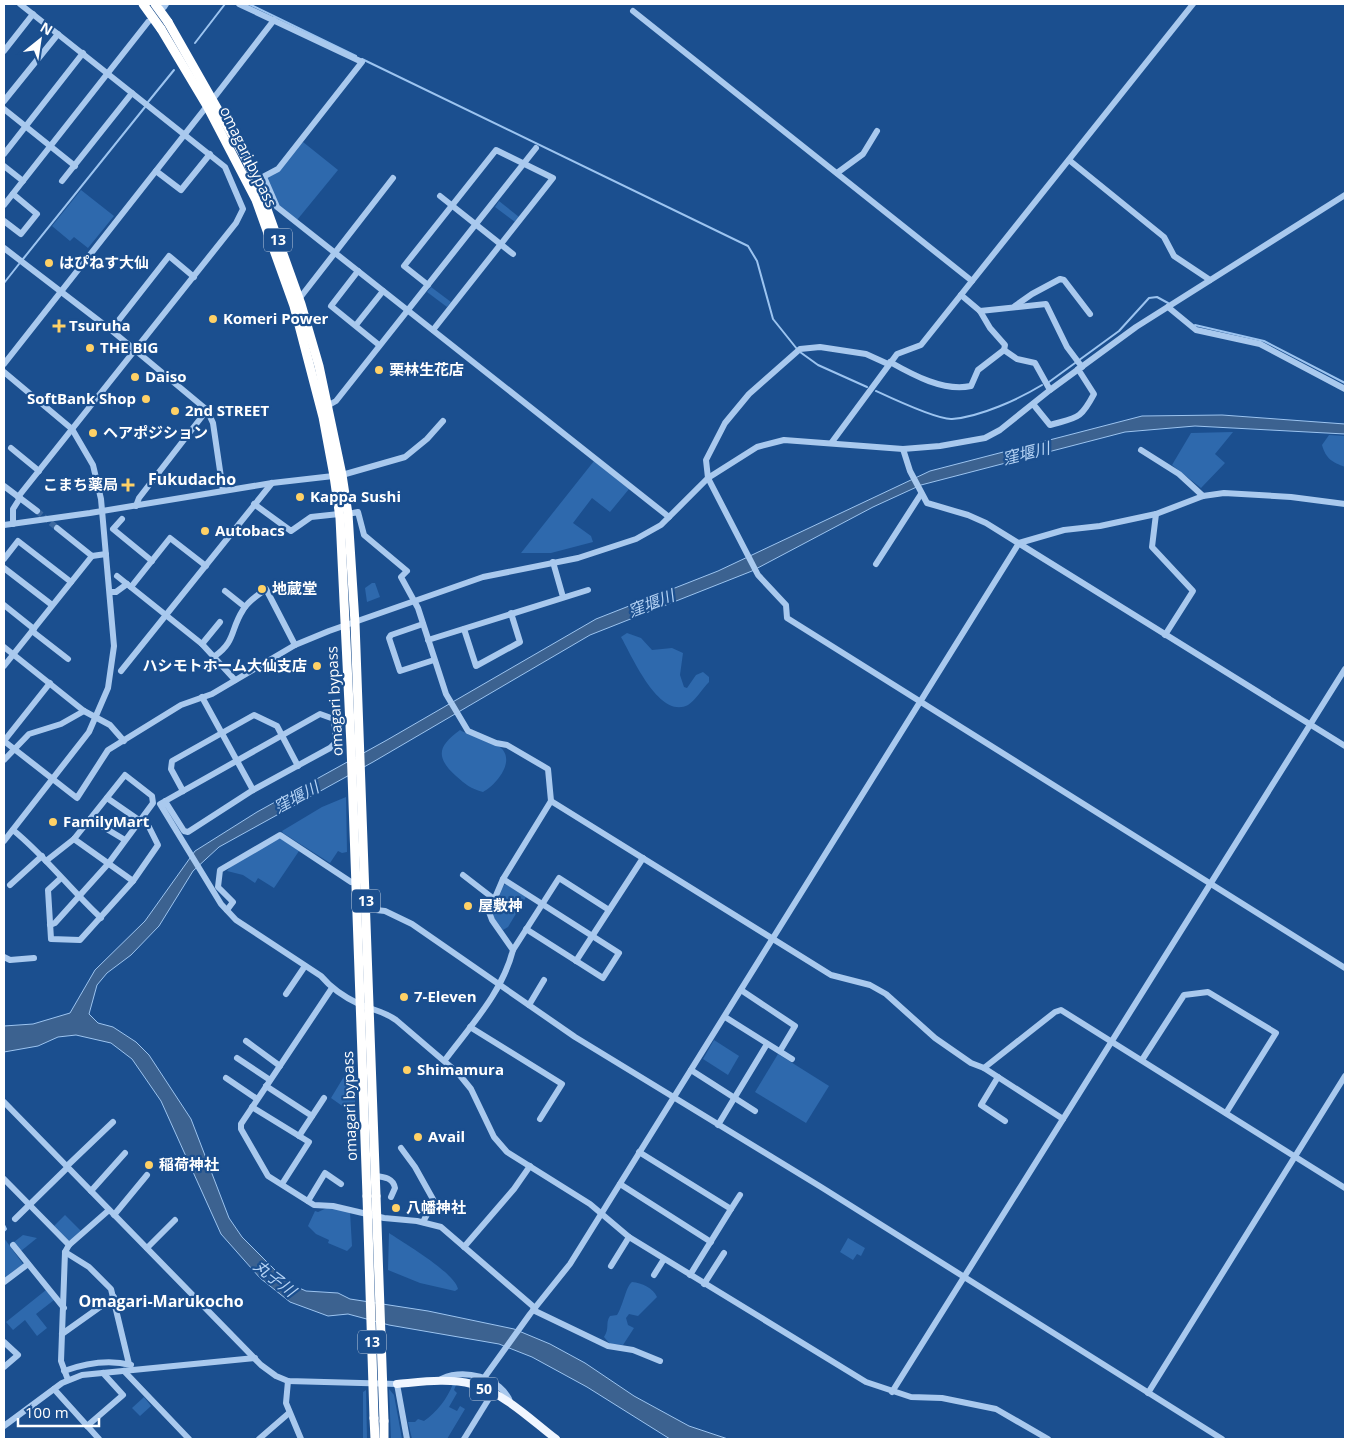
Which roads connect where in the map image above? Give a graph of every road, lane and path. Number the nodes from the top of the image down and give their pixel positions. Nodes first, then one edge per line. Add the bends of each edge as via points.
1 (20, 4) edge
2 (144, 4) edge
3 (154, 4) edge
4 (239, 4) edge
5 (1193, 4) edge
6 (633, 11) dead end
7 (32, 14) junction
8 (274, 20) junction
9 (148, 22) dead end
10 (164, 26) junction
11 (58, 34) junction
12 (4, 51) edge
13 (83, 53) junction
14 (108, 73) junction
15 (132, 93) junction
16 (4, 101) edge
17 (210, 103) junction
18 (4, 109) edge
19 (26, 126) junction
20 (877, 131) dead end
21 (184, 134) junction
22 (50, 146) junction
23 (536, 148) dead end
24 (4, 154) edge
25 (210, 154) junction
26 (1069, 160) junction
27 (524, 164) junction
28 (4, 166) edge
29 (75, 166) junction
30 (156, 171) junction
31 (837, 173) junction
32 (393, 178) dead end
33 (23, 181) junction
34 (62, 181) dead end
35 (256, 181) junction
36 (236, 190) junction
37 (13, 194) junction
38 (1345, 195) edge
39 (440, 196) dead end
40 (4, 203) edge
41 (452, 205) junction
42 (4, 221) edge
43 (476, 224) junction
44 (500, 244) junction
45 (4, 248) edge
46 (334, 253) junction
47 (513, 254) dead end
48 (358, 271) junction
49 (194, 277) junction
50 (1210, 280) junction
51 (972, 281) junction
52 (428, 285) junction
53 (383, 291) junction
54 (61, 292) junction
55 (961, 295) junction
56 (299, 299) junction
57 (1171, 306) junction
58 (1014, 307) junction
59 (408, 310) junction
60 (980, 311) junction
61 (1090, 314) dead end
62 (356, 326) junction
63 (111, 330) junction
64 (433, 330) junction
65 (379, 345) junction
66 (135, 350) junction
67 (1004, 350) junction
68 (889, 363) junction
69 (4, 364) edge
70 (1079, 365) junction
71 (4, 372) edge
72 (1345, 389) edge
73 (1050, 390) junction
74 (1033, 404) junction
75 (329, 405) junction
76 (207, 410) junction
77 (443, 421) dead end
78 (72, 429) junction
79 (832, 442) junction
80 (11, 448) dead end
81 (903, 448) junction
82 (1141, 450) dead end
83 (39, 471) junction
84 (338, 476) junction
85 (708, 478) junction
86 (272, 483) junction
87 (4, 486) edge
88 (224, 491) junction
89 (921, 494) junction
90 (1203, 496) junction
91 (19, 498) junction
92 (254, 504) junction
93 (1345, 504) edge
94 (136, 506) junction
95 (37, 511) tunnel mouth
96 (102, 511) junction
97 (344, 514) junction
98 (1156, 514) junction
99 (669, 517) junction
100 (122, 518) dead end
101 (13, 524) junction
102 (4, 525) edge
103 (57, 528) tunnel mouth
104 (1019, 543) junction
105 (106, 554) junction
106 (92, 556) junction
107 (4, 559) edge
108 (152, 561) junction
109 (553, 562) junction
110 (876, 564) dead end
111 (206, 566) junction
112 (4, 568) edge
113 (117, 576) dead end
114 (71, 582) junction
115 (129, 585) junction
116 (588, 590) dead end
117 (225, 591) dead end
118 (110, 592) junction
119 (563, 597) junction
120 (414, 601) junction
121 (4, 604) edge
122 (52, 605) junction
123 (245, 607) junction
124 (511, 613) junction
125 (167, 615) junction
126 (220, 622) dead end
127 (355, 623) junction
128 (423, 624) junction
129 (345, 627) junction
130 (464, 629) junction
131 (33, 630) junction
132 (1165, 635) junction
133 (428, 640) junction
134 (202, 644) junction
135 (295, 645) junction
136 (4, 647) edge
137 (13, 654) junction
138 (215, 656) junction
139 (68, 659) dead end
140 (434, 660) junction
141 (4, 666) edge
142 (1345, 669) edge
143 (121, 671) dead end
144 (236, 680) junction
145 (50, 683) junction
146 (202, 697) junction
147 (920, 702) junction
148 (84, 711) junction
149 (96, 717) junction
150 (1310, 724) junction
151 (222, 734) junction
152 (281, 735) junction
153 (4, 741) edge
154 (124, 741) junction
155 (355, 744) junction
156 (1345, 746) edge
157 (14, 750) junction
158 (4, 760) edge
159 (237, 761) junction
160 (298, 766) junction
161 (52, 779) junction
162 (253, 790) junction
163 (183, 791) junction
164 (357, 794) junction
165 (107, 798) junction
166 (551, 801) junction
167 (160, 803) junction
168 (90, 819) junction
169 (140, 820) junction
170 (13, 830) junction
171 (74, 839) junction
172 (125, 840) junction
173 (4, 841) edge
174 (44, 858) junction
175 (643, 858) junction
176 (108, 864) junction
177 (463, 875) dead end
178 (61, 878) junction
179 (503, 879) junction
180 (133, 881) junction
181 (351, 882) dead end
182 (1211, 884) junction
183 (10, 885) dead end
184 (78, 897) junction
185 (494, 898) junction
186 (542, 903) junction
187 (367, 909) junction
188 (227, 910) junction
189 (609, 910) junction
190 (101, 918) junction
191 (50, 925) junction
192 (526, 930) junction
193 (592, 936) junction
194 (773, 939) junction
195 (513, 950) junction
196 (4, 957) edge
197 (34, 958) dead end
198 (576, 961) junction
199 (305, 966) junction
200 (1345, 968) edge
201 (544, 980) dead end
202 (501, 986) junction
203 (332, 988) junction
204 (741, 990) junction
205 (286, 994) dead end
206 (359, 1004) junction
207 (528, 1005) junction
208 (369, 1008) junction
209 (725, 1017) junction
210 (470, 1027) junction
211 (246, 1042) dead end
212 (1112, 1042) junction
213 (768, 1044) junction
214 (780, 1051) junction
215 (237, 1058) dead end
216 (792, 1059) dead end
217 (445, 1060) junction
218 (1142, 1060) junction
219 (280, 1066) junction
220 (984, 1068) junction
221 (690, 1070) junction
222 (1345, 1076) edge
223 (998, 1077) junction
224 (226, 1078) dead end
225 (268, 1083) junction
226 (324, 1098) dead end
227 (673, 1098) junction
228 (735, 1098) junction
229 (257, 1099) junction
230 (4, 1102) edge
231 (252, 1107) junction
232 (756, 1110) dead end
233 (1226, 1113) junction
234 (312, 1116) junction
235 (540, 1119) dead end
236 (1063, 1119) junction
237 (1005, 1121) dead end
238 (113, 1122) dead end
239 (718, 1125) junction
240 (299, 1136) junction
241 (402, 1148) dead end
242 (639, 1152) junction
243 (125, 1153) dead end
244 (1295, 1156) junction
245 (530, 1166) junction
246 (67, 1167) junction
247 (147, 1175) dead end
248 (375, 1176) junction
249 (4, 1179) edge
250 (282, 1184) junction
251 (341, 1184) dead end
252 (620, 1184) junction
253 (1345, 1188) edge
254 (91, 1191) junction
255 (740, 1194) dead end
256 (372, 1196) junction
257 (391, 1197) dead end
258 (308, 1201) junction
259 (30, 1205) junction
260 (731, 1209) junction
261 (109, 1210) junction
262 (601, 1214) junction
263 (114, 1215) junction
264 (15, 1219) dead end
265 (175, 1220) dead end
266 (423, 1222) junction
267 (629, 1237) junction
268 (711, 1242) junction
269 (70, 1245) junction
270 (14, 1246) dead end
271 (464, 1247) junction
272 (147, 1248) junction
273 (65, 1252) junction
274 (724, 1253) dead end
275 (664, 1259) junction
276 (28, 1264) junction
277 (611, 1266) dead end
278 (654, 1275) dead end
279 (690, 1275) junction
280 (964, 1278) junction
281 (4, 1282) edge
282 (704, 1284) junction
283 (114, 1297) junction
284 (64, 1308) junction
285 (533, 1311) junction
286 (62, 1334) junction
287 (4, 1342) edge
288 (255, 1358) junction
289 (660, 1361) dead end
290 (129, 1364) junction
291 (4, 1367) edge
292 (146, 1369) junction
293 (64, 1371) junction
294 (124, 1371) junction
295 (103, 1372) junction
296 (486, 1376) junction
297 (68, 1380) junction
298 (288, 1381) junction
299 (437, 1382) junction
300 (398, 1384) junction
301 (54, 1389) junction
302 (493, 1392) junction
303 (892, 1392) junction
304 (1148, 1393) junction
305 (511, 1404) junction
306 (289, 1413) junction
307 (379, 1420) junction
308 (4, 1426) edge
309 (87, 1426) junction
310 (99, 1439) edge
311 (188, 1439) edge
312 (259, 1439) edge
313 (301, 1439) edge
314 (375, 1439) edge
315 (384, 1439) edge
316 (407, 1439) edge
317 (464, 1439) edge
318 (556, 1439) edge
319 (1048, 1439) edge
320 (1222, 1439) edge

1 - 7 street
2 - 10 highway, omagari bypass / 13, bridge
3 - 10 highway, omagari bypass / 13, bridge
4 - 8 street
5 - 26 street
6 - 31 street
7 - 11 street
7 - 12 street
8 - 17 street
8 - 35 street via 362,62 278,169
9 - 14 street
10 - 17 highway, omagari bypass / 13
11 - 13 street
11 - 16 street
13 - 14 street
13 - 19 street
14 - 15 street
14 - 22 street
15 - 21 street
15 - 29 street
17 - 21 street
17 - 35 highway, omagari bypass / 13 via 246,159
18 - 19 street
19 - 22 street
19 - 24 street
20 - 31 street via 863,154
21 - 25 street
21 - 30 street
22 - 29 street
22 - 33 street
23 - 27 street
25 - 30 street via 181,190
25 - 36 street via 225,167
26 - 50 street via 1164,237 1174,256
26 - 51 street
27 - 41 street via 496,150
27 - 43 street
27 - 44 street via 553,178
28 - 33 street
29 - 34 street
30 - 54 street
31 - 51 street
32 - 46 street
33 - 37 street
35 - 36 street
35 - 46 street via 278,207
35 - 56 highway, omagari bypass / 13
35 - 84 highway, omagari bypass / 13 via 294,306
36 - 49 street via 244,209
37 - 40 street
37 - 42 street via 37,214 20,234
38 - 50 street
39 - 41 street
41 - 43 street
41 - 52 street via 404,266
43 - 44 street
43 - 52 street
44 - 47 street
44 - 64 street
45 - 54 street
46 - 48 street
46 - 56 street
48 - 53 street
48 - 62 street via 331,306
49 - 63 street via 169,256
49 - 66 street
50 - 57 street
51 - 55 street
52 - 59 street
53 - 59 street
53 - 62 street
54 - 63 street
54 - 69 street
55 - 60 street
55 - 68 street via 921,345 897,354
56 - 75 highway, omagari bypass / 13
57 - 70 street
57 - 72 street via 1196,330 1260,344
58 - 60 street
58 - 61 street via 1032,294 1064,280
58 - 70 street via 1046,304
59 - 64 street
59 - 65 street
60 - 67 street via 1005,345
62 - 65 street
63 - 66 street
64 - 99 street
65 - 75 street via 336,401
66 - 76 street
66 - 78 street
67 - 68 street via 978,370 971,386 962,388 914,376
67 - 73 street via 1017,359 1035,363
68 - 79 street
68 - 85 street via 866,354 820,348 798,351 749,394 725,423 706,460
70 - 73 street
70 - 74 street via 1094,394 1084,413 1050,425
71 - 78 street
73 - 74 street
74 - 81 street via 985,438
75 - 84 highway, omagari bypass / 13
76 - 88 street via 213,422
76 - 94 street
77 - 84 street via 405,457
78 - 83 street
78 - 96 street via 93,465
79 - 81 street
79 - 85 street via 768,442 739,456
80 - 83 street
81 - 89 street
82 - 90 street via 1179,474
83 - 91 street
84 - 86 street
84 - 97 highway, omagari bypass / 13
85 - 99 street
85 - 147 street via 758,575 786,605 787,618
86 - 88 street
86 - 92 street
87 - 91 street
88 - 94 street
89 - 104 street via 927,503 968,515
89 - 110 street
90 - 93 street via 1254,494
90 - 98 street
91 - 95 street
91 - 101 street via 13,508
92 - 97 street via 290,531 311,517
92 - 111 street
94 - 96 street
96 - 101 street
96 - 105 street
97 - 120 street via 358,512 364,535 407,571 401,577
97 - 127 highway, omagari bypass / 13
97 - 129 highway, omagari bypass / 13
98 - 104 street via 1064,530
98 - 132 street via 1152,547 1193,591
99 - 109 street via 636,539 578,558
100 - 108 street via 113,529
101 - 102 street
103 - 106 street
104 - 132 street
104 - 147 street
105 - 106 street
105 - 118 street
106 - 114 street
107 - 114 street via 18,541
108 - 111 street via 170,538
108 - 115 street
109 - 119 street
109 - 120 street via 483,577
111 - 125 street
112 - 122 street
113 - 115 street
114 - 122 street
115 - 118 street
115 - 125 street
116 - 119 street
117 - 123 street
118 - 149 street via 113,659 108,688
119 - 124 street
120 - 127 street
120 - 128 street
121 - 131 street
122 - 131 street
123 - 135 street via 266,589
123 - 138 street via 228,646
124 - 130 street
124 - 130 street via 520,642 476,666
125 - 134 street
125 - 143 street
126 - 134 street
127 - 129 street
127 - 155 highway, omagari bypass / 13
128 - 133 street
128 - 140 street via 389,638 400,671
129 - 135 street via 329,630
129 - 155 highway, omagari bypass / 13
130 - 133 street
131 - 137 street
131 - 139 street
132 - 150 street
133 - 140 street
134 - 138 street
135 - 144 street
136 - 137 street
137 - 141 street
137 - 145 street
138 - 144 street
140 - 166 street via 446,694 463,724 473,734 507,745 548,769
142 - 150 street
144 - 146 street
145 - 148 street
145 - 153 street
146 - 151 street
146 - 154 street via 180,705
147 - 182 street
147 - 194 street
148 - 149 street
148 - 157 street via 61,724 29,734
149 - 154 street via 110,725
149 - 161 street via 89,732
150 - 156 street
150 - 182 street
151 - 152 street via 254,715 277,726
151 - 159 street
151 - 163 street via 172,761 171,769
152 - 159 street
152 - 160 street
152 - 160 street via 320,714 334,719 336,742
153 - 157 street
154 - 161 street via 108,750 77,798
155 - 164 highway, omagari bypass / 13
157 - 158 street
157 - 161 street
159 - 162 street
159 - 163 street
160 - 162 street
161 - 170 street
162 - 167 street via 188,832 184,832
163 - 167 street
164 - 187 highway, omagari bypass / 13
164 - 206 highway, omagari bypass / 13
165 - 167 street via 125,775
165 - 168 street
165 - 169 street
166 - 175 street
166 - 179 street
167 - 169 street
167 - 188 street via 204,878
168 - 171 street
168 - 172 street
169 - 172 street
169 - 180 street via 149,827 158,845
170 - 173 street
170 - 174 street
171 - 174 street
171 - 176 street
172 - 176 street
174 - 178 street
174 - 183 street
175 - 189 street
175 - 194 street
176 - 180 street
176 - 184 street
177 - 185 street
178 - 184 street
178 - 191 street via 48,890
179 - 185 street
179 - 186 street
180 - 190 street
181 - 188 street via 280,835 220,870 218,887 233,902
182 - 200 street
182 - 212 street
184 - 190 street
184 - 191 street
185 - 195 street via 489,912
186 - 189 street via 558,878
186 - 192 street
186 - 193 street
187 - 202 street via 385,911 412,924
187 - 208 highway, omagari bypass / 13
188 - 199 street via 236,920
189 - 193 street
190 - 191 street via 80,940 51,940
192 - 195 street
192 - 198 street
193 - 198 street
193 - 198 street via 619,953 603,978
194 - 204 street
194 - 220 street via 831,975 870,985 886,994 935,1038 971,1063
195 - 202 street
196 - 197 street via 10,960
199 - 203 street
199 - 205 street
201 - 207 street
202 - 207 street
202 - 210 street
203 - 206 street
203 - 219 street
204 - 209 street
204 - 214 street via 795,1026
206 - 208 street
206 - 256 highway, omagari bypass / 13
207 - 227 street
208 - 217 street via 385,1012
208 - 248 highway, omagari bypass / 13
209 - 213 street
209 - 221 street
210 - 217 street
210 - 235 street via 562,1084
211 - 219 street
212 - 218 street
212 - 220 street via 1061,1010
212 - 236 street
213 - 214 street
213 - 228 street
214 - 216 street
215 - 225 street
217 - 245 street via 471,1089 501,1146
218 - 233 street
218 - 233 street via 1184,995 1208,992 1276,1034
219 - 225 street
220 - 223 street
221 - 227 street
221 - 228 street
222 - 244 street
223 - 236 street
223 - 237 street via 981,1105
224 - 229 street
225 - 229 street
225 - 234 street
226 - 234 street
227 - 239 street
227 - 242 street
228 - 232 street
228 - 239 street
229 - 231 street
230 - 246 street
231 - 240 street
231 - 250 street via 241,1129 268,1176
233 - 244 street
234 - 240 street
236 - 280 street
238 - 246 street
239 - 280 street
240 - 250 street via 309,1142
241 - 266 street via 434,1201
242 - 252 street
242 - 260 street
243 - 254 street
244 - 253 street
244 - 304 street
245 - 262 street
245 - 271 street
246 - 254 street
246 - 259 street
247 - 263 street
248 - 256 highway, omagari bypass / 13
248 - 257 street via 392,1181 396,1188
249 - 259 street
250 - 258 street
251 - 258 street via 325,1173
252 - 262 street
252 - 268 street
254 - 261 street
255 - 260 street
256 - 307 highway, omagari bypass / 13, bridge
258 - 266 street via 314,1205 360,1210 384,1218
259 - 264 street
259 - 269 street
260 - 268 street
261 - 263 street
261 - 269 street
262 - 267 street
262 - 285 street via 570,1264
263 - 272 street
265 - 272 street
266 - 271 street via 441,1227
267 - 275 street
267 - 277 street
268 - 279 street
269 - 273 street
270 - 276 street
271 - 285 street
272 - 288 street
273 - 283 street via 88,1266 111,1289
273 - 284 street
274 - 282 street
275 - 278 street
275 - 279 street
276 - 281 street
276 - 284 street
279 - 282 street
280 - 303 street
280 - 304 street
282 - 303 street via 866,1382
283 - 286 street
283 - 290 street
284 - 286 street
285 - 289 street via 608,1346 633,1350
285 - 296 street
286 - 293 street
287 - 291 street via 18,1355
288 - 292 street
288 - 298 street via 276,1376
290 - 292 street
290 - 293 street via 85,1363
292 - 294 street
293 - 297 street
294 - 295 street
294 - 311 street
295 - 297 street
295 - 309 street via 123,1395
296 - 299 street via 447,1375
296 - 305 street via 504,1389
297 - 301 street
298 - 300 street
298 - 306 street via 286,1403
299 - 300 main road, 50
299 - 302 main road, 50 via 470,1384
300 - 316 street
301 - 308 street
301 - 309 street
302 - 305 main road, 50
302 - 317 street
303 - 319 street via 996,1409
304 - 320 street
305 - 318 main road, 50
306 - 312 street
306 - 313 street
307 - 314 highway, omagari bypass / 13
307 - 315 highway, omagari bypass / 13
309 - 310 street

